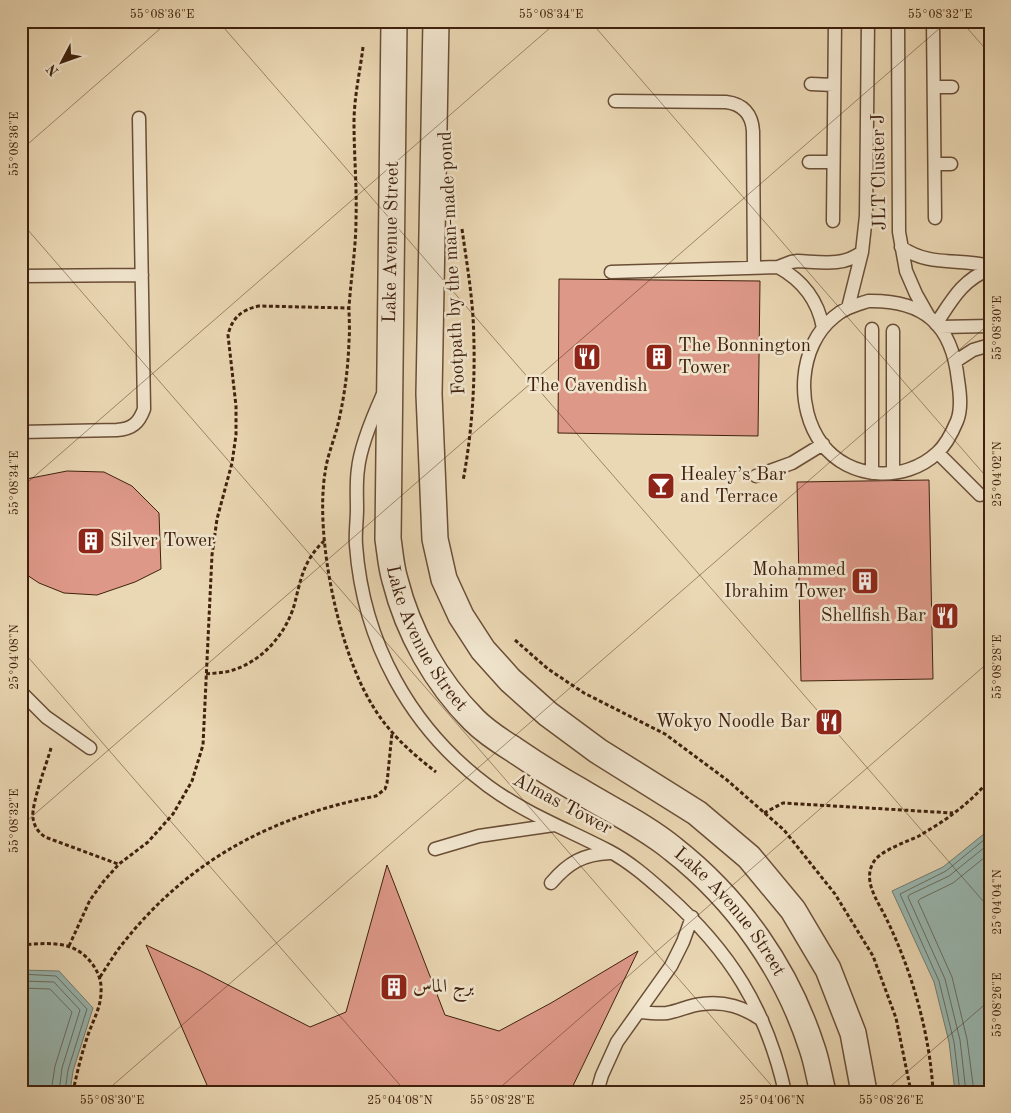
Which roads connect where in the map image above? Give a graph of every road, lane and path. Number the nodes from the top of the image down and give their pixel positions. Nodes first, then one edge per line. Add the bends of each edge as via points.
1 (394, 21) edge
2 (436, 21) edge
3 (835, 21) edge
4 (868, 21) edge
5 (898, 21) edge
6 (933, 21) edge
7 (811, 84) dead end
8 (834, 85) junction
9 (934, 87) junction
10 (952, 87) dead end
11 (615, 101) dead end
12 (139, 118) dead end
13 (809, 162) dead end
14 (833, 162) junction
15 (935, 164) junction
16 (951, 164) dead end
17 (935, 218) dead end
18 (833, 220) dead end
19 (462, 226) dead end
20 (901, 247) junction
21 (862, 252) junction
22 (778, 267) junction
23 (754, 268) junction
24 (990, 268) edge
25 (611, 272) dead end
26 (142, 274) junction
27 (21, 276) edge
28 (349, 308) dead end
29 (848, 308) junction
30 (935, 322) junction
31 (990, 326) edge
32 (823, 328) junction
33 (872, 329) dead end
34 (893, 331) dead end
35 (990, 345) edge
36 (956, 361) junction
37 (390, 380) junction
38 (21, 432) edge
39 (822, 444) junction
40 (938, 453) junction
41 (872, 473) junction
42 (893, 474) junction
43 (756, 476) dead end
44 (462, 488) dead end
45 (980, 495) dead end
46 (324, 540) dead end
47 (514, 639) dead end
48 (206, 674) junction
49 (21, 692) edge
50 (58, 726) junction
51 (392, 734) dead end
52 (90, 748) dead end
53 (990, 779) edge
54 (764, 813) junction
55 (955, 813) junction
56 (554, 825) junction
57 (435, 849) dead end
58 (612, 852) junction
59 (118, 864) junction
60 (551, 883) dead end
61 (692, 917) junction
62 (21, 945) edge
63 (69, 946) junction
64 (100, 976) junction
65 (640, 1012) junction
66 (763, 1020) junction
67 (73, 1092) edge
68 (597, 1092) edge
69 (785, 1092) edge
70 (823, 1092) edge
71 (864, 1092) edge
72 (911, 1092) edge
73 (933, 1092) edge

1 - 37 street, Lake Avenue Street
2 - 71 street, Lake Avenue Street via 429,394 435,539 444,579 461,616 483,650 510,680 548,714 598,751 697,813 749,857 793,910 828,969 853,1033
3 - 8 lane
4 - 21 lane, JLT Cluster J via 866,216
5 - 20 lane, JLT Cluster J
6 - 9 lane
7 - 8 lane
8 - 14 lane
9 - 10 lane
9 - 15 lane
11 - 23 lane via 726,102 742,107 749,114 753,131
12 - 26 lane
13 - 14 lane
14 - 18 lane
15 - 16 lane
15 - 17 lane
19 - 44 path, Footpath by the man-made pond via 473,316 474,362 473,407
20 - 24 lane via 924,259 975,263
20 - 30 lane, JLT Cluster J via 906,271 916,294
21 - 22 lane via 848,261 798,261
21 - 29 lane, JLT Cluster J
22 - 23 lane
22 - 32 lane via 790,273 808,292 821,316
23 - 25 lane
24 - 30 lane via 963,284
26 - 27 lane
26 - 38 lane via 144,409 141,418 127,429
28 - 48 path via 259,306 238,315 231,324 228,335 236,435 212,555
29 - 30 lane, JLT Cluster J via 868,301 890,301 910,306
29 - 32 lane, JLT Cluster J
30 - 31 lane
30 - 36 lane, JLT Cluster J via 950,343
32 - 39 lane, JLT Cluster J via 808,356 804,380 807,408
33 - 41 lane
34 - 42 lane
35 - 36 lane via 973,350
36 - 40 lane, JLT Cluster J via 960,396 958,419
37 - 56 lane, Almas Tower via 370,426 358,468 356,544 362,592 376,638 396,682 422,723 455,759 489,787
37 - 70 street, Lake Avenue Street via 388,539 394,580 424,656 447,690 475,721 501,742 673,848 719,890 758,938 789,991 812,1048
39 - 41 lane, JLT Cluster J via 853,468
39 - 43 lane via 792,463
40 - 42 lane, JLT Cluster J
40 - 45 lane
41 - 42 lane, JLT Cluster J
46 - 48 path via 309,557 293,608 271,646 253,661 232,670
47 - 54 path via 548,669 584,693 665,734 727,780
48 - 59 path via 203,745 192,781 173,814 148,842
49 - 50 lane
50 - 52 lane
50 - 59 path via 33,809 34,825 45,837
51 - 64 path via 387,783 381,793 289,819 251,836 215,858 151,911 123,942
53 - 55 path
54 - 55 path via 783,803
54 - 72 path via 784,830 834,894 873,956 896,1018
55 - 73 path via 882,854 873,862 870,874 870,886 896,938 918,1004
56 - 57 lane via 479,836
56 - 58 lane, Almas Tower
58 - 60 lane via 597,853 570,863
58 - 61 lane, Almas Tower via 653,882
59 - 63 path via 90,900
61 - 65 lane via 671,966
61 - 66 lane, Almas Tower via 720,948 744,983
62 - 63 path
63 - 64 path via 82,953
64 - 67 path via 100,1003 80,1060
65 - 66 lane via 667,1013 702,1004 724,1004 746,1009
65 - 68 lane via 618,1042
66 - 69 lane, Almas Tower

